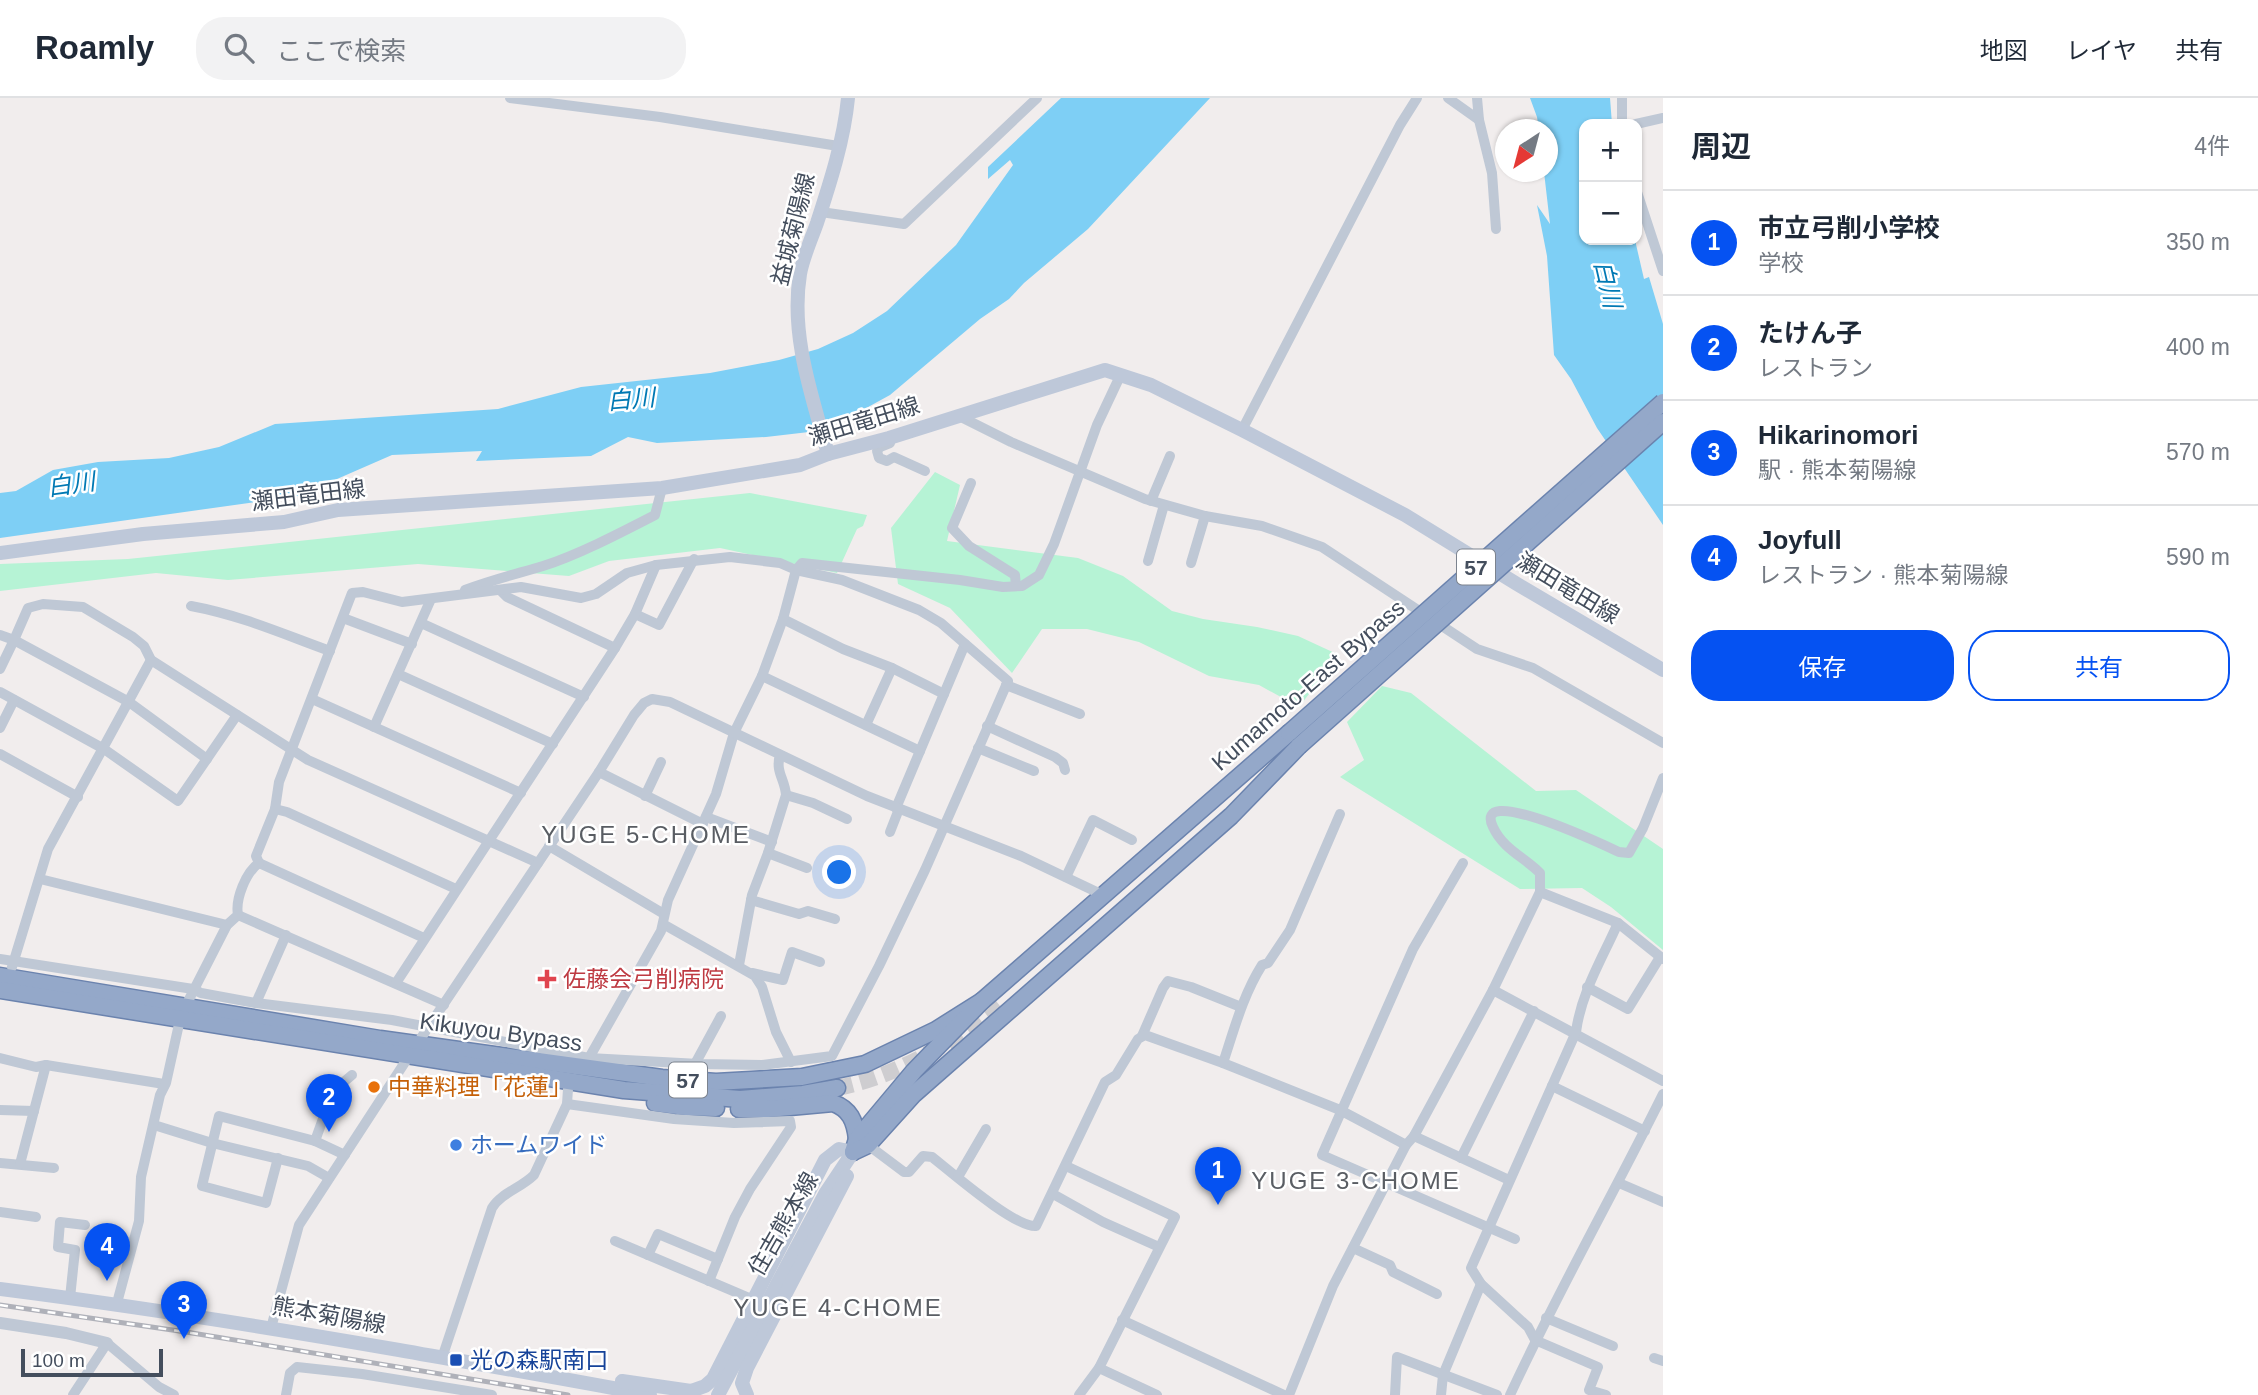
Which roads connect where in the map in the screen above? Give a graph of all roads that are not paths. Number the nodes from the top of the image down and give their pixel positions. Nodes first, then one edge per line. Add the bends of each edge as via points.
1 (510, 98) edge
2 (848, 98) edge
3 (1037, 98) edge
4 (1418, 98) edge
5 (1448, 98) edge
6 (1477, 98) edge
7 (1622, 98) edge
8 (1663, 118) edge
9 (1622, 119) edge
10 (1479, 120) junction
11 (1642, 123) edge
12 (838, 146) junction
13 (1642, 208) edge
14 (821, 212) junction
15 (1496, 229) dead end
16 (1663, 239) edge
17 (1654, 247) junction
18 (1663, 271) edge
19 (1121, 374) junction
20 (1663, 402) edge
21 (982, 411) dead end
22 (960, 417) junction
23 (1663, 422) edge
24 (1242, 430) junction
25 (828, 454) junction
26 (1170, 456) dead end
27 (925, 471) dead end
28 (1079, 472) junction
29 (971, 483) dead end
30 (662, 488) junction
31 (1151, 501) junction
32 (1164, 505) junction
33 (1205, 516) junction
34 (0, 553) edge
35 (694, 559) junction
36 (1148, 561) dead end
37 (1191, 563) dead end
38 (656, 565) junction
39 (796, 570) junction
40 (1017, 586) junction
41 (500, 590) junction
42 (452, 596) junction
43 (432, 599) junction
44 (191, 606) dead end
45 (635, 614) junction
46 (343, 618) junction
47 (783, 619) junction
48 (421, 623) junction
49 (0, 635) edge
50 (14, 640) junction
51 (412, 644) junction
52 (965, 644) junction
53 (615, 648) junction
54 (330, 651) junction
55 (151, 660) junction
56 (892, 668) junction
57 (0, 669) edge
58 (1663, 670) edge
59 (398, 674) junction
60 (762, 676) junction
61 (1006, 685) junction
62 (0, 692) edge
63 (944, 694) junction
64 (584, 697) junction
65 (14, 699) junction
66 (312, 699) junction
67 (129, 702) junction
68 (237, 715) junction
69 (1080, 715) dead end
70 (866, 726) junction
71 (988, 726) junction
72 (374, 727) junction
73 (0, 728) edge
74 (734, 733) junction
75 (1294, 739) junction
76 (1663, 743) edge
77 (553, 744) junction
78 (978, 747) junction
79 (104, 749) junction
80 (291, 750) junction
81 (920, 751) junction
82 (0, 754) edge
83 (780, 755) junction
84 (207, 759) junction
85 (661, 762) dead end
86 (1065, 770) dead end
87 (1034, 771) dead end
88 (599, 772) junction
89 (1663, 778) edge
90 (521, 793) junction
91 (786, 795) junction
92 (645, 796) junction
93 (78, 797) junction
94 (898, 808) junction
95 (275, 809) junction
96 (1340, 814) dead end
97 (846, 819) dead end
98 (704, 820) junction
99 (943, 825) junction
100 (890, 832) dead end
101 (488, 839) junction
102 (1132, 840) dead end
103 (772, 842) junction
104 (549, 846) junction
105 (768, 853) junction
106 (259, 863) junction
107 (538, 863) junction
108 (1463, 863) dead end
109 (807, 868) dead end
110 (1066, 877) junction
111 (40, 878) junction
112 (456, 889) junction
113 (1540, 892) junction
114 (1103, 895) junction
115 (751, 900) junction
116 (238, 915) junction
117 (664, 919) junction
118 (835, 919) dead end
119 (1618, 923) junction
120 (227, 925) junction
121 (286, 935) junction
122 (425, 938) junction
123 (1661, 958) edge
124 (0, 959) edge
125 (14, 961) junction
126 (820, 962) dead end
127 (739, 965) junction
128 (751, 973) junction
129 (396, 983) junction
130 (2, 987) edge
131 (1587, 987) junction
132 (193, 989) junction
133 (1493, 990) junction
134 (256, 1003) junction
135 (444, 1005) junction
136 (993, 1005) junction
137 (1241, 1007) junction
138 (1534, 1012) junction
139 (183, 1013) junction
140 (721, 1016) dead end
141 (428, 1028) junction
142 (1576, 1032) junction
143 (1142, 1036) junction
144 (413, 1050) junction
145 (898, 1050) junction
146 (929, 1056) junction
147 (0, 1058) edge
148 (589, 1058) junction
149 (790, 1062) junction
150 (1223, 1063) junction
151 (695, 1064) junction
152 (46, 1065) junction
153 (481, 1067) junction
154 (352, 1075) dead end
155 (1663, 1081) edge
156 (929, 1082) junction
157 (164, 1084) junction
158 (1552, 1086) junction
159 (837, 1088) tunnel mouth
160 (1663, 1094) edge
161 (568, 1096) junction
162 (0, 1110) edge
163 (1340, 1110) junction
164 (34, 1111) junction
165 (154, 1125) junction
166 (986, 1129) dead end
167 (1645, 1131) junction
168 (1414, 1136) junction
169 (315, 1141) junction
170 (212, 1143) junction
171 (860, 1145) junction
172 (1406, 1145) junction
173 (345, 1155) junction
174 (278, 1158) junction
175 (1461, 1158) junction
176 (0, 1163) edge
177 (20, 1164) junction
178 (1066, 1166) junction
179 (54, 1168) dead end
180 (958, 1177) junction
181 (329, 1178) junction
182 (1509, 1180) junction
183 (1619, 1183) junction
184 (1385, 1184) junction
185 (1053, 1194) junction
186 (1662, 1200) edge
187 (0, 1212) edge
188 (36, 1217) dead end
189 (85, 1225) dead end
190 (1488, 1227) junction
191 (1515, 1239) dead end
192 (615, 1241) dead end
193 (1160, 1247) junction
194 (1353, 1248) junction
195 (648, 1255) junction
196 (718, 1259) junction
197 (709, 1281) junction
198 (1481, 1284) junction
199 (0, 1289) edge
200 (1437, 1294) dead end
201 (70, 1298) junction
202 (754, 1300) junction
203 (117, 1303) junction
204 (1546, 1318) junction
205 (1122, 1320) junction
206 (0, 1323) edge
207 (271, 1328) junction
208 (1535, 1339) junction
209 (107, 1343) junction
210 (1613, 1346) dead end
211 (442, 1358) junction
212 (1099, 1367) junction
213 (1443, 1375) junction
214 (552, 1376) junction
215 (1589, 1393) edge
216 (73, 1395) edge
217 (174, 1395) edge
218 (286, 1395) edge
219 (492, 1395) edge
220 (650, 1395) edge
221 (718, 1395) edge
222 (747, 1395) edge
223 (1079, 1395) edge
224 (1157, 1395) edge
225 (1283, 1395) edge
226 (1289, 1395) edge
227 (1395, 1395) edge
228 (1441, 1395) edge
229 (1497, 1395) edge
230 (1510, 1395) edge
231 (1606, 1395) edge

1 - 12 street
2 - 12 main road, 益城菊陽線
3 - 14 street via 904,224
4 - 24 street
5 - 10 street
6 - 10 street
7 - 9 street
8 - 11 street
10 - 15 street via 1492,173
12 - 14 main road, 益城菊陽線
13 - 17 street
14 - 25 main road, 益城菊陽線 via 800,273 798,307 800,349
16 - 17 street
17 - 18 street
19 - 22 main road, 瀬田竜田線 via 1105,370 1087,374
19 - 24 main road, 瀬田竜田線
19 - 28 street
20 - 75 highway, Kumamoto-East Bypass / 57, bridge
21 - 22 street
22 - 25 main road, 瀬田竜田線
22 - 27 street via 877,451 887,461 894,457
22 - 28 street
23 - 75 highway, Kumamoto-East Bypass / 57, bridge
24 - 58 main road, 瀬田竜田線 via 1405,515
25 - 30 main road, 瀬田竜田線 via 800,465
26 - 31 street
28 - 31 street
28 - 40 street via 1039,575
29 - 40 street via 952,528 969,546 1015,575
30 - 34 main road, 瀬田竜田線 via 338,510 284,522
30 - 42 street via 655,515 644,521 577,553
31 - 32 street
32 - 33 street
32 - 36 street
33 - 37 street
33 - 76 street via 1262,526 1322,547 1477,649 1533,668
35 - 38 street
35 - 39 street via 730,557 780,563
35 - 45 street via 659,625
38 - 41 street via 627,573 596,594 581,598 521,587
38 - 45 street
39 - 40 street via 802,563
39 - 47 street
39 - 52 street via 842,580 919,610
41 - 42 street
41 - 53 street
42 - 43 street
43 - 46 street via 402,602 352,593
43 - 48 street
44 - 54 street via 255,621
45 - 53 street
46 - 51 street
46 - 54 street
47 - 56 street
47 - 60 street
48 - 51 street
48 - 64 street
49 - 50 street
50 - 55 street via 29,608 63,604 83,607 113,624 144,646
50 - 57 street
50 - 67 street
51 - 59 street
52 - 61 street via 1007,681
52 - 63 street
53 - 64 street
54 - 66 street
55 - 67 street
55 - 68 street
56 - 63 street
56 - 70 street
59 - 72 street
59 - 77 street
60 - 70 street
60 - 74 street
61 - 69 street
61 - 71 street
62 - 65 street
63 - 81 street
64 - 77 street
65 - 73 street
65 - 79 street
66 - 72 street
66 - 80 street
67 - 79 street
67 - 84 street
68 - 80 street
68 - 84 street
70 - 81 street
71 - 78 street
71 - 86 street via 1055,757
72 - 90 street
74 - 83 street
74 - 88 street via 670,702 652,699 634,715
74 - 98 street
75 - 114 highway, Kumamoto-East Bypass / 57
75 - 136 highway via 1231,816
77 - 90 street
78 - 87 street
78 - 99 street
79 - 84 street via 178,801
79 - 93 street
80 - 95 street
80 - 101 street
81 - 94 street
82 - 93 street
83 - 91 street via 778,768
83 - 94 street
85 - 92 street
88 - 92 street
88 - 104 street
89 - 113 street via 1629,853 1549,822 1506,810 1495,813 1492,825 1502,840 1540,873
90 - 101 street
91 - 97 street
91 - 103 street
92 - 98 street
93 - 111 street via 48,849
94 - 99 street
94 - 100 street
95 - 106 street via 256,856
95 - 112 street
96 - 137 street via 1290,930 1260,968
98 - 103 street
98 - 117 street
99 - 110 street
99 - 149 street via 832,1056
101 - 107 street
101 - 112 street
102 - 110 street via 1093,820
103 - 105 street
104 - 107 street
104 - 117 street
105 - 109 street
105 - 115 street
106 - 116 street via 251,868 236,905
106 - 122 street
107 - 135 street
108 - 163 street via 1413,949
110 - 114 street
111 - 120 street
111 - 125 street
112 - 122 street
113 - 119 street
113 - 133 street
114 - 136 highway, Kumamoto-East Bypass / 57
115 - 118 street
115 - 127 street
116 - 120 street
116 - 121 street
117 - 127 street
117 - 148 street via 656,942
119 - 123 street
119 - 131 street
120 - 132 street
121 - 129 street
121 - 134 street
122 - 129 street
123 - 131 street via 1628,1009
124 - 125 street
125 - 130 street
125 - 132 street
126 - 128 street via 792,952 783,980
127 - 128 street
128 - 149 street via 762,987
129 - 135 street
130 - 139 highway, Kikuyou Bypass / 57
131 - 142 street
132 - 134 street
132 - 139 street
133 - 138 street
133 - 168 street
134 - 141 street
135 - 141 street
136 - 145 highway, Kikuyou Bypass / 57
136 - 146 highway
136 - 156 highway
137 - 143 street via 1168,981
137 - 150 street
138 - 142 street
138 - 175 street
139 - 144 highway, Kikuyou Bypass / 57
139 - 157 street
140 - 151 street
141 - 144 street
141 - 148 street
142 - 155 street
142 - 158 street
143 - 150 street
143 - 178 street via 1116,1075 1105,1082
144 - 145 highway, Kikuyou Bypass / 57 via 716,1082 802,1077 865,1064
144 - 153 highway, Kikuyou Bypass / 57
144 - 173 street
145 - 146 highway
146 - 156 highway via 933,1062
146 - 171 highway
147 - 152 street via 36,1068
148 - 151 street
149 - 151 street
150 - 163 street
152 - 157 street
152 - 164 street
153 - 159 highway, Kikuyou Bypass / 57 via 625,1090 712,1098 764,1098
153 - 161 highway
154 - 169 street via 333,1091
156 - 171 highway
157 - 165 street
158 - 167 street
158 - 182 street
160 - 167 street
161 - 171 highway via 686,1107 768,1109 833,1103 852,1118
161 - 196 street via 674,1119 790,1121 791,1127 735,1217
161 - 211 street via 534,1175 492,1208
162 - 164 street
163 - 172 street
163 - 184 street via 1322,1155
164 - 177 street
165 - 170 street
165 - 203 street via 141,1177 139,1221
166 - 180 street
167 - 183 street
168 - 172 street
168 - 175 street
169 - 170 street via 219,1116
169 - 173 street
170 - 174 street
170 - 174 street via 202,1186 266,1203
171 - 180 street via 904,1172 929,1156
171 - 202 main road via 839,1149 825,1160
171 - 221 main road, 住吉熊本線 via 825,1194
171 - 222 main road via 854,1165 747,1368 742,1383
172 - 184 street
173 - 181 street
174 - 181 street via 308,1166
175 - 182 street
176 - 177 street
177 - 179 street
178 - 185 street
178 - 193 street via 1175,1217
180 - 185 street via 1032,1227
181 - 207 street via 299,1225
182 - 190 street
183 - 186 street
183 - 204 street
184 - 190 street
184 - 194 street
185 - 193 street
187 - 188 street
189 - 201 street via 60,1222 58,1247 75,1250
190 - 191 street
190 - 198 street via 1471,1268
192 - 195 street
193 - 205 street
194 - 200 street
194 - 226 street
195 - 196 street via 658,1234
195 - 197 street
196 - 197 street
197 - 202 street
198 - 208 street
198 - 213 street
199 - 201 main road, 熊本菊陽線
201 - 203 main road, 熊本菊陽線
202 - 214 main road via 713,1379 691,1391
203 - 207 main road, 熊本菊陽線
204 - 208 street
204 - 210 street
205 - 212 street
205 - 225 street
206 - 209 street
207 - 211 main road, 熊本菊陽線
208 - 215 street via 1598,1367
208 - 230 street
209 - 216 street
209 - 217 street
211 - 214 main road, 熊本菊陽線
212 - 223 street
212 - 224 street
213 - 227 street via 1397,1357
213 - 228 street
213 - 229 street
214 - 220 main road, 熊本菊陽線
215 - 231 street
218 - 219 street via 290,1373 296,1367

